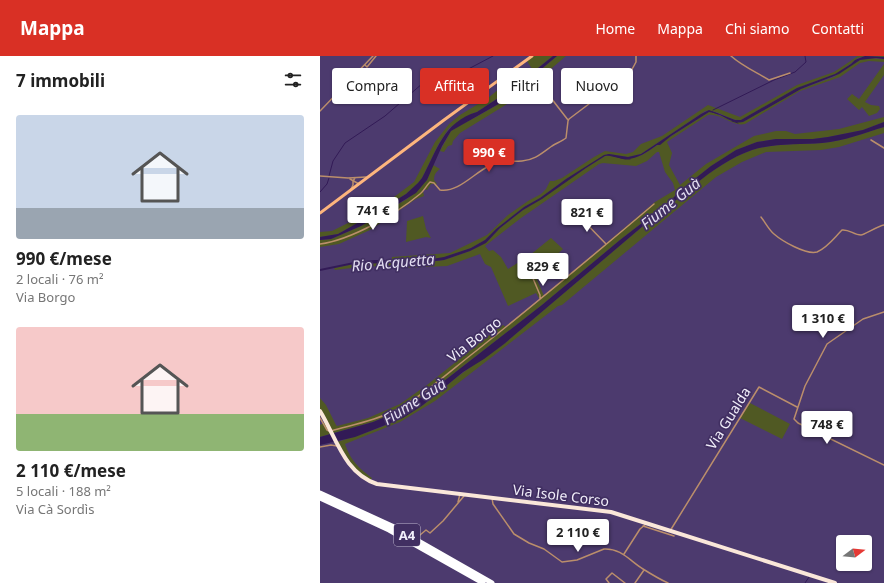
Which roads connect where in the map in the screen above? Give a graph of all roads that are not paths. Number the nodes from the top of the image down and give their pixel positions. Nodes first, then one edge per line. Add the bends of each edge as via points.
1 (375, 56) edge
2 (532, 56) edge
3 (636, 56) edge
4 (731, 56) edge
5 (790, 73) dead end
6 (553, 101) edge
7 (320, 111) edge
8 (568, 120) junction
9 (871, 140) dead end
10 (884, 148) edge
11 (320, 176) edge
12 (369, 176) junction
13 (348, 178) junction
14 (356, 178) junction
15 (353, 182) junction
16 (359, 184) junction
17 (349, 191) junction
18 (654, 204) dead end
19 (320, 213) edge
20 (576, 213) dead end
21 (761, 217) dead end
22 (884, 225) edge
23 (320, 244) edge
24 (606, 244) junction
25 (532, 276) dead end
26 (540, 299) junction
27 (884, 312) edge
28 (797, 407) junction
29 (320, 411) edge
30 (320, 418) edge
31 (331, 431) junction
32 (338, 444) junction
33 (320, 447) edge
34 (884, 465) edge
35 (320, 493) edge
36 (454, 493) junction
37 (461, 496) junction
38 (492, 497) junction
39 (320, 498) edge
40 (458, 499) junction
41 (458, 502) junction
42 (642, 524) junction
43 (406, 526) dead end
44 (670, 531) junction
45 (674, 536) dead end
46 (624, 554) junction
47 (644, 570) junction
48 (483, 583) edge
49 (492, 583) edge
50 (608, 583) edge
51 (625, 583) edge
52 (635, 583) edge
53 (668, 583) edge
54 (835, 583) edge

1 - 7 street
2 - 12 main road
3 - 8 street via 630,73
4 - 5 street via 769,80
6 - 8 street
8 - 23 street via 566,138 538,157 492,164 458,186 447,190 439,189 431,182 418,196 386,216 343,238
9 - 10 street
11 - 13 street
12 - 14 street
12 - 16 main road
13 - 14 street
13 - 15 street
14 - 15 street
14 - 16 street
15 - 16 street
15 - 17 street
16 - 17 main road
17 - 19 main road
18 - 24 street, Via Borgo
20 - 24 street
21 - 22 street via 776,235 800,249 812,252 827,246 844,229 862,235
24 - 26 street, Via Borgo
25 - 26 street
26 - 31 street, Via Borgo via 406,404 378,417
27 - 28 street via 860,321 827,344
28 - 34 street via 795,421
28 - 44 street, Via Gualda via 759,387
29 - 31 main road, Via Isole Corso
30 - 31 street via 327,430
31 - 32 main road, Via Isole Corso
32 - 33 street
32 - 36 main road, Via Isole Corso via 354,470 369,481
35 - 49 highway, A4 via 392,526
36 - 37 main road, Via Isole Corso
36 - 40 street
37 - 38 main road, Via Isole Corso via 466,494
37 - 40 street
37 - 41 street
38 - 42 main road, Via Isole Corso via 601,510 632,518
38 - 46 street via 493,504 514,534 529,544 544,549 562,562 577,560 604,549
39 - 48 highway, A4 via 389,530
40 - 41 street
41 - 43 street via 430,533 426,530 420,535
42 - 44 main road, Via Isole Corso via 652,524
42 - 45 street
42 - 46 street
44 - 54 main road, Via Isole Corso
46 - 47 street
47 - 52 street
47 - 53 street
50 - 51 street via 606,579 612,573

